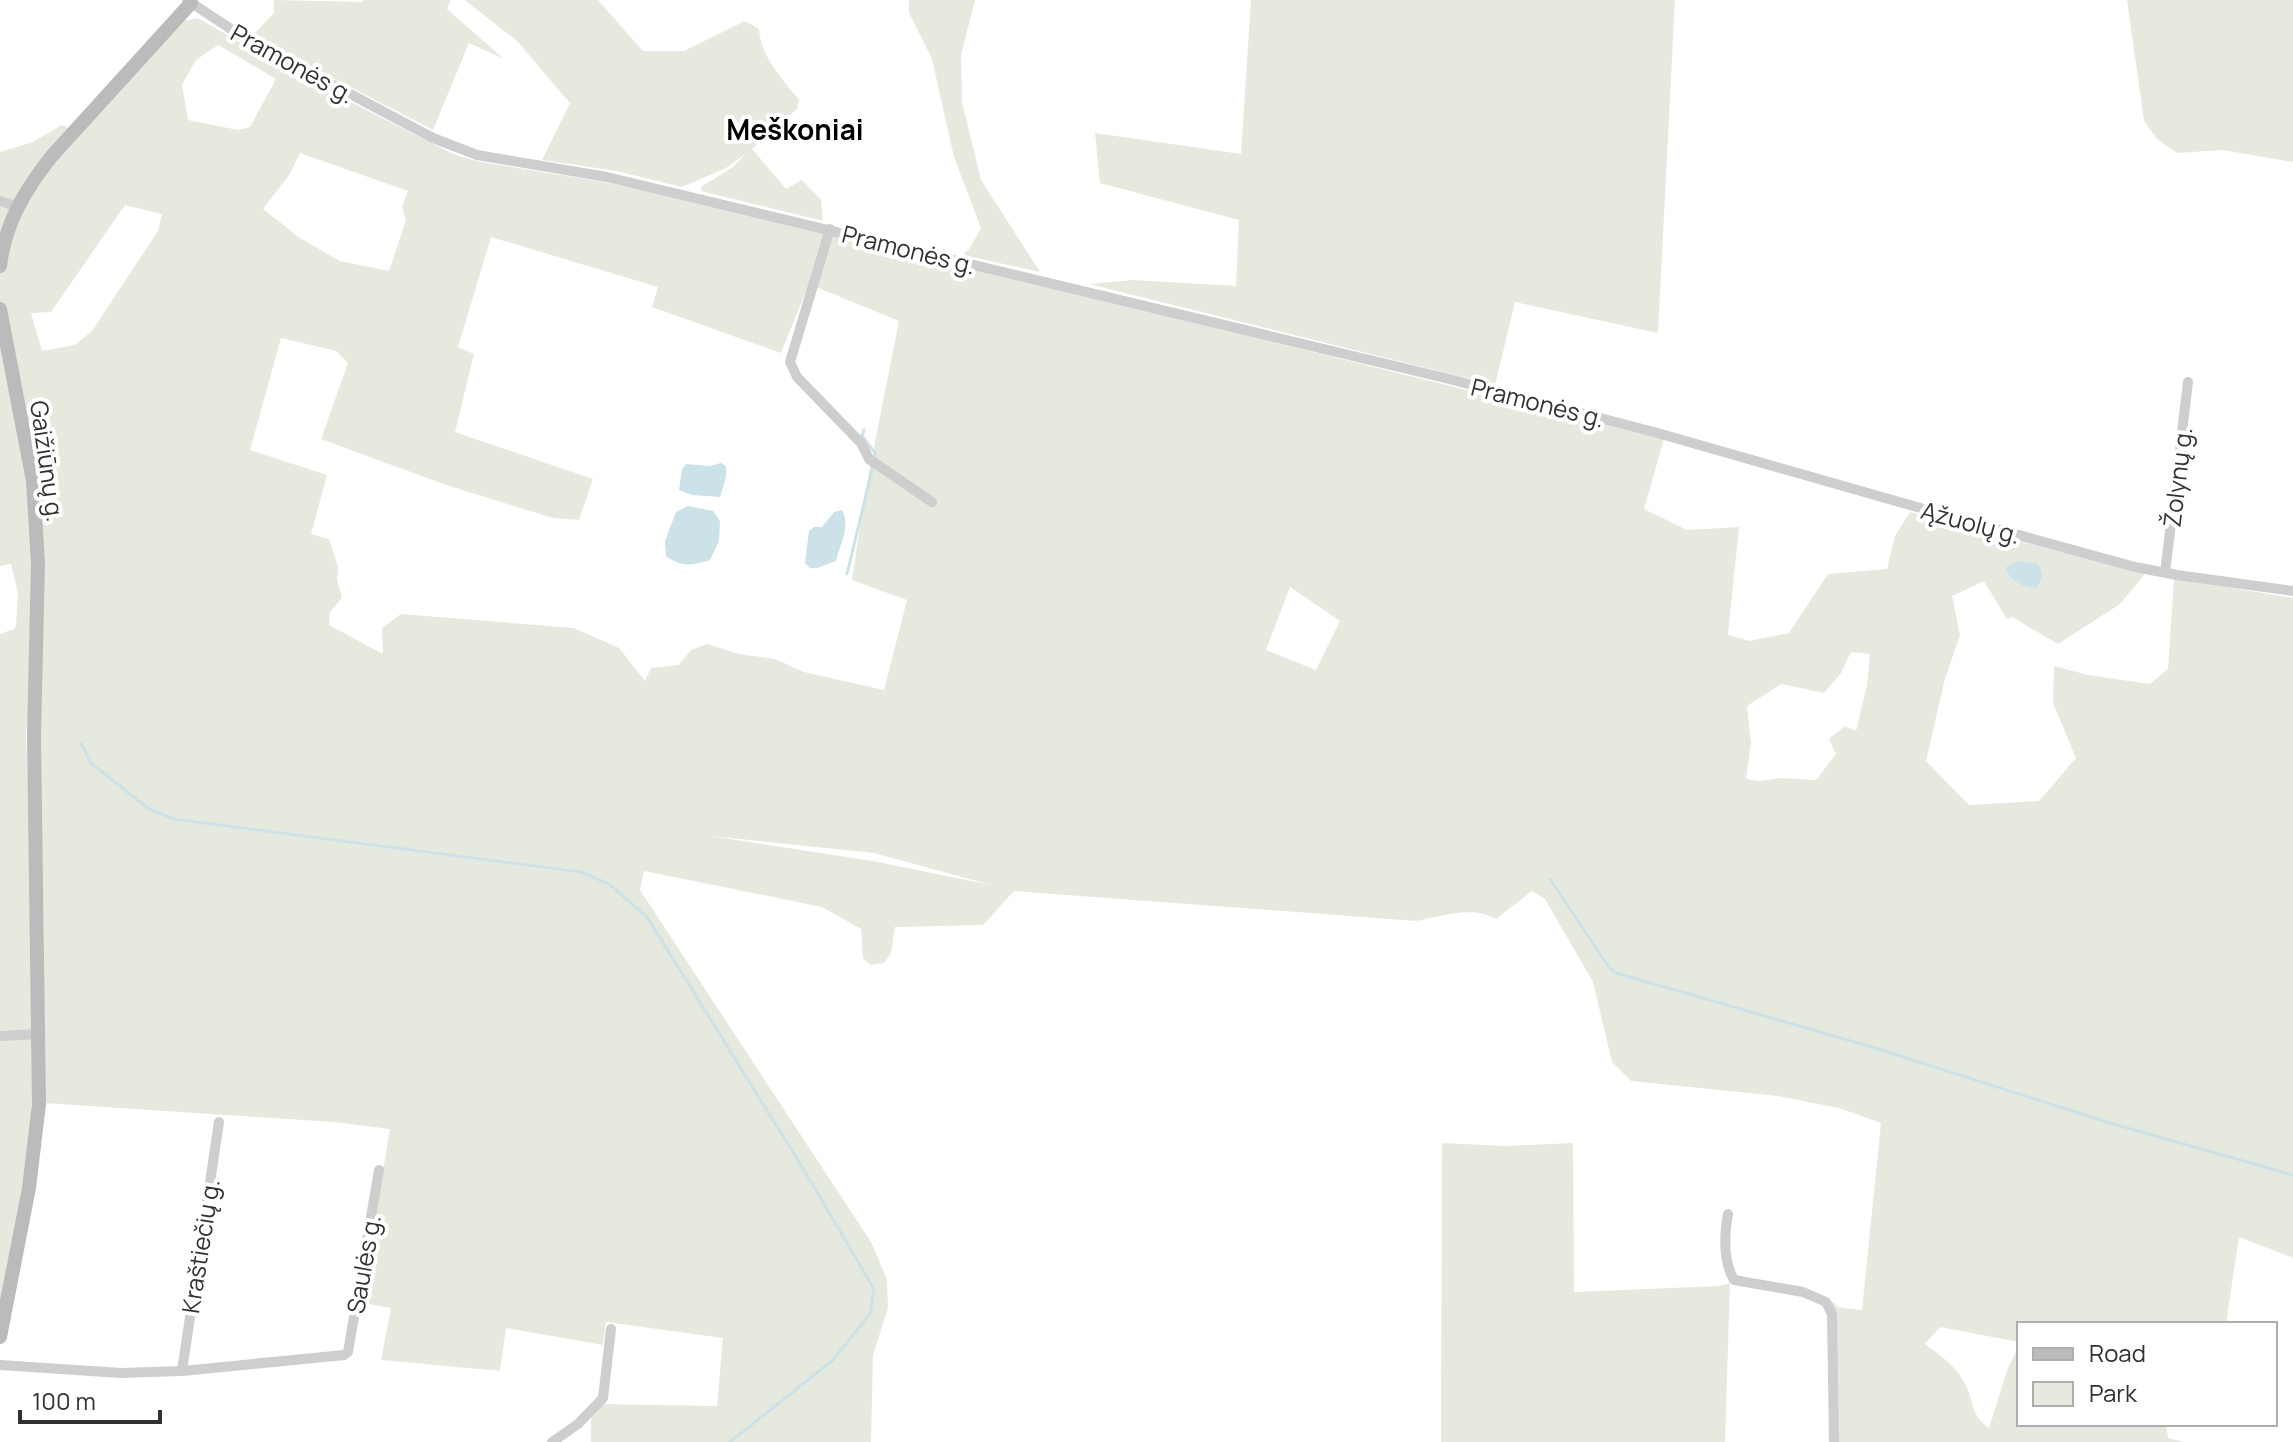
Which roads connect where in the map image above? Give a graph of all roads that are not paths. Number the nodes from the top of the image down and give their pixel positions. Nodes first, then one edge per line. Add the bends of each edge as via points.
1 (190, 1) edge
2 (0, 201) edge
3 (18, 207) junction
4 (830, 229) junction
5 (0, 266) edge
6 (0, 309) edge
7 (2188, 382) dead end
8 (1654, 432) joint
9 (932, 502) dead end
10 (2165, 573) junction
11 (2293, 591) edge
12 (39, 1034) junction
13 (0, 1036) edge
14 (219, 1122) dead end
15 (379, 1170) dead end
16 (1728, 1214) dead end
17 (611, 1329) dead end
18 (0, 1337) edge
19 (0, 1365) edge
20 (182, 1371) junction
21 (552, 1442) edge
22 (1834, 1442) edge

1 - 3 main road via 51,157
1 - 4 street, Pramonės g. via 243,37 387,115 477,155 607,177
2 - 3 street
3 - 5 main road
4 - 8 street, Pramonės g.
4 - 9 street via 790,362 797,377 861,443 869,459
6 - 12 main road, Gaižiūnų g. via 33,481 38,563 34,735
7 - 10 street, Žolynų g.
8 - 10 street, Ąžuolų g.
10 - 11 street, Ąžuolų g.
12 - 13 street
12 - 18 main road, Gaižiūnų g. via 39,1104 29,1188
14 - 20 street, Kraštiečių g.
15 - 20 street, Saulės g. via 348,1352
16 - 22 street via 1727,1269 1734,1280 1803,1292 1826,1302 1832,1314
17 - 21 street via 603,1398
19 - 20 street via 121,1373

